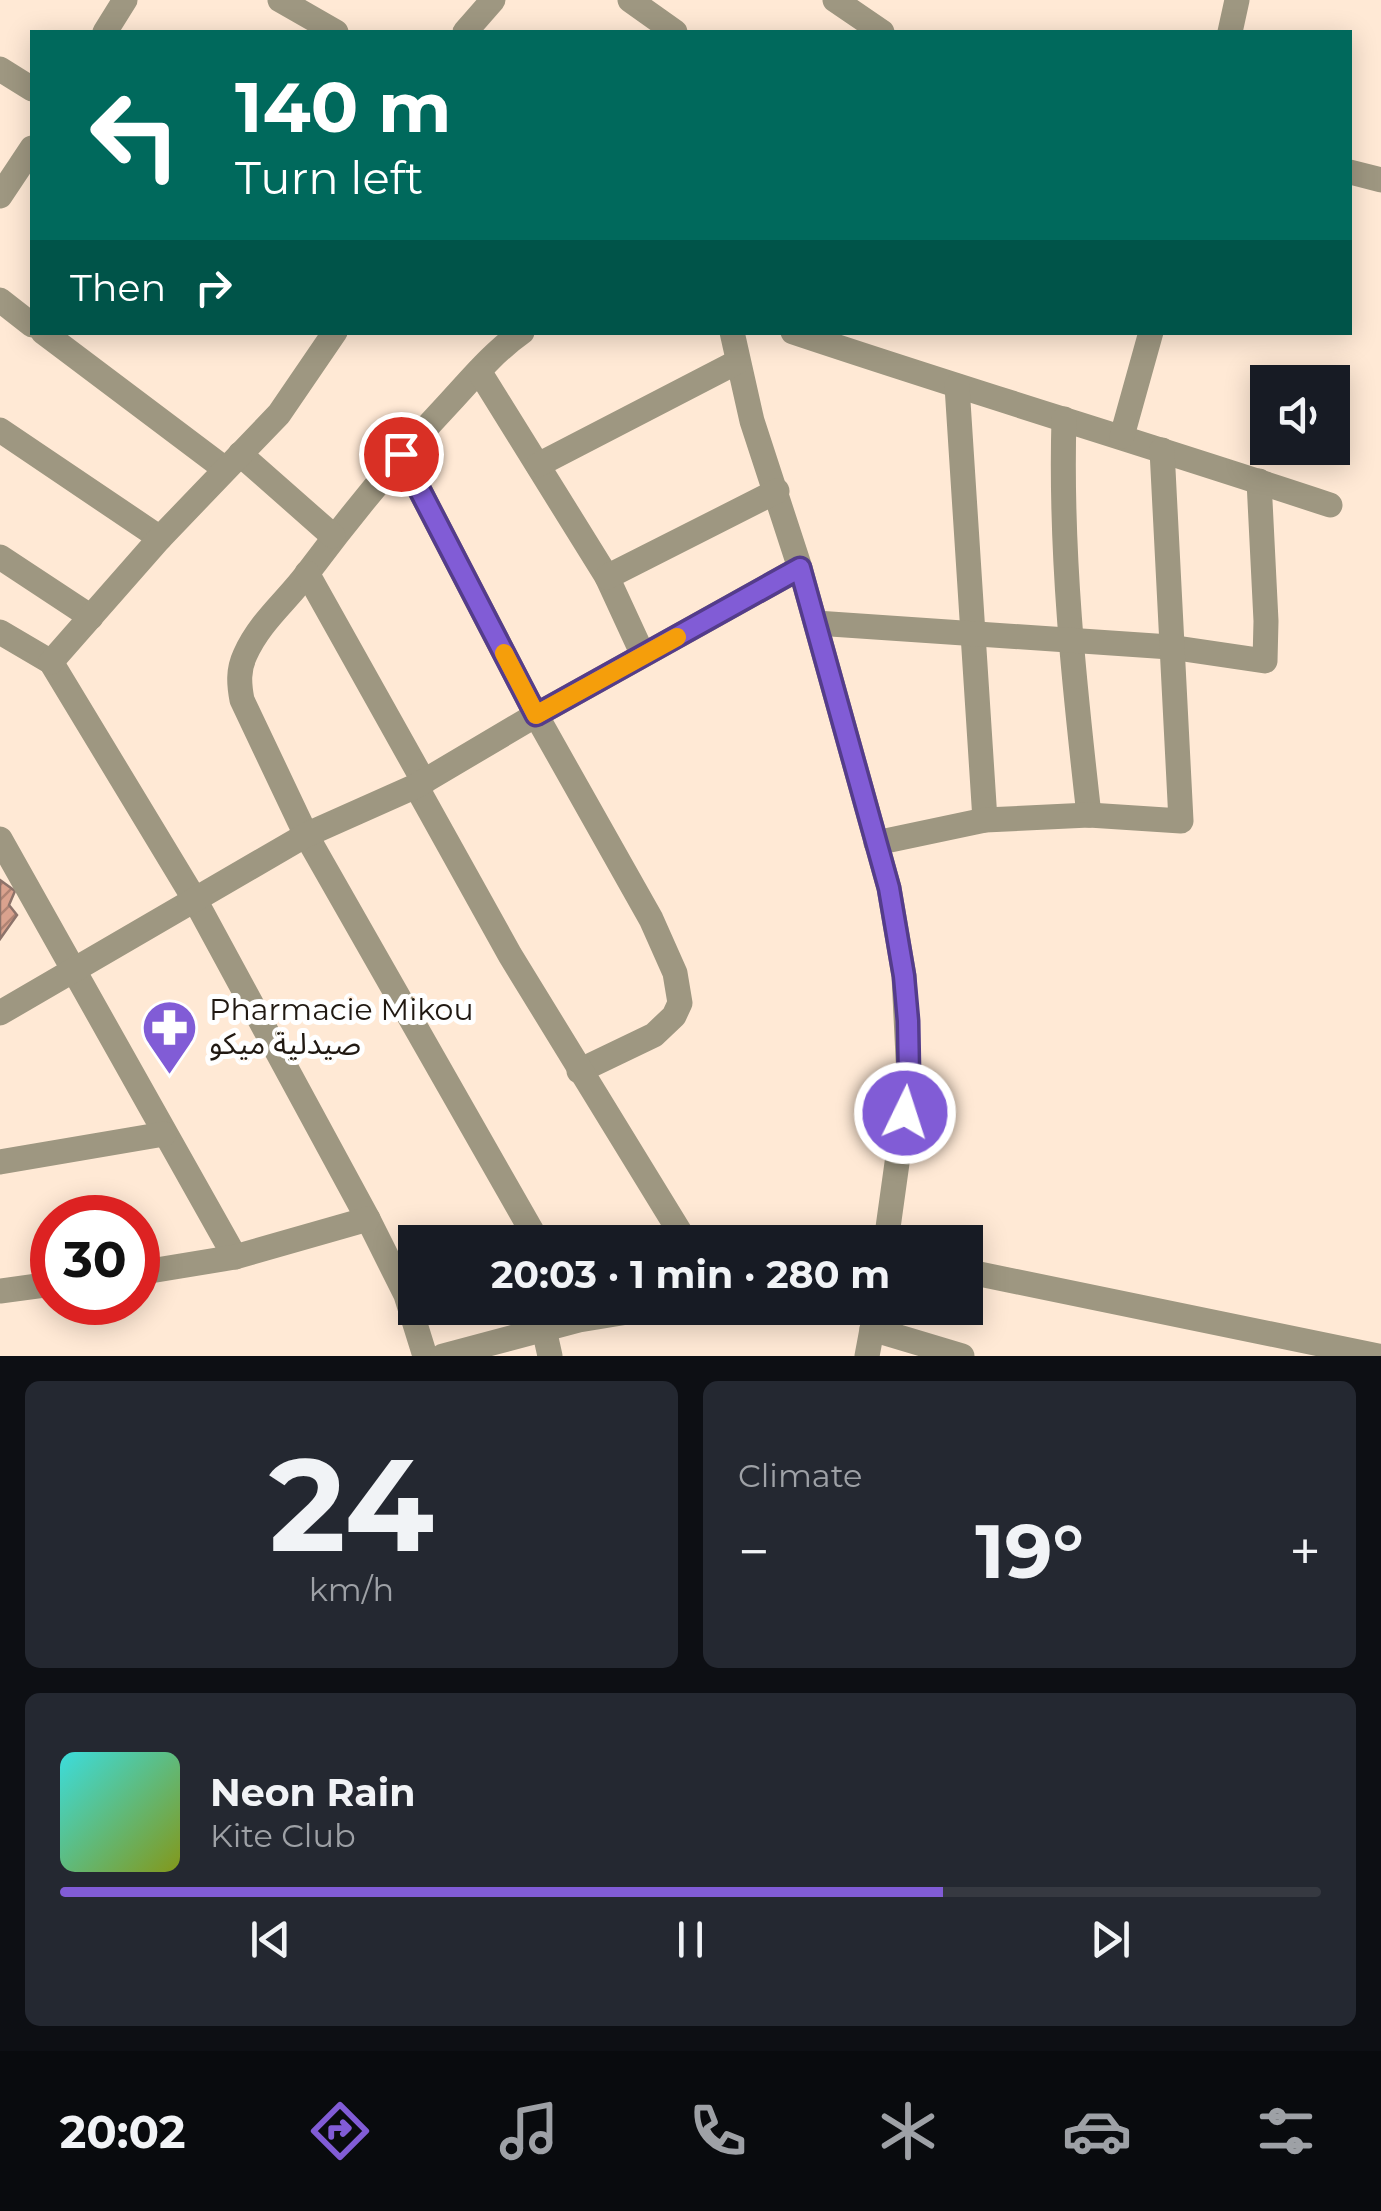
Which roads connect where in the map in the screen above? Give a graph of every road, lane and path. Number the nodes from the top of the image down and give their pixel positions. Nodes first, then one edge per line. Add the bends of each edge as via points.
1 (125, 0) edge
2 (280, 0) edge
3 (493, 0) edge
4 (630, 0) edge
5 (835, 0) edge
6 (1237, 0) edge
7 (106, 30) edge
8 (332, 30) edge
9 (467, 30) edge
10 (672, 30) edge
11 (879, 30) edge
12 (1230, 30) edge
13 (0, 69) edge
14 (30, 88) edge
15 (30, 151) edge
16 (1352, 173) edge
17 (1381, 180) edge
18 (0, 196) edge
19 (0, 300) edge
20 (30, 322) edge
21 (47, 335) edge
22 (333, 335) edge
23 (519, 335) edge
24 (732, 335) edge
25 (803, 335) edge
26 (1150, 335) edge
27 (737, 362) junction
28 (479, 371) junction
29 (957, 386) junction
30 (1064, 419) junction
31 (0, 430) edge
32 (1122, 436) junction
33 (1162, 450) junction
34 (401, 454) junction
35 (233, 461) junction
36 (538, 465) junction
37 (1259, 482) junction
38 (776, 490) junction
39 (1330, 505) dead end
40 (333, 536) junction
41 (160, 538) junction
42 (0, 557) edge
43 (800, 568) junction
44 (308, 573) junction
45 (607, 576) junction
46 (91, 617) junction
47 (816, 623) junction
48 (0, 632) edge
49 (973, 634) junction
50 (1070, 640) junction
51 (1170, 646) junction
52 (643, 655) junction
53 (51, 662) junction
54 (536, 715) junction
55 (420, 784) junction
56 (1089, 815) junction
57 (984, 820) junction
58 (306, 835) junction
59 (0, 839) edge
60 (876, 843) junction
61 (195, 900) junction
62 (72, 972) junction
63 (0, 1013) edge
64 (579, 1071) junction
65 (164, 1134) junction
66 (0, 1162) edge
67 (368, 1219) junction
68 (528, 1225) edge
69 (675, 1225) edge
70 (888, 1225) edge
71 (235, 1257) junction
72 (160, 1269) edge
73 (983, 1276) edge
74 (30, 1287) edge
75 (0, 1291) edge
76 (553, 1325) edge
77 (873, 1325) edge
78 (890, 1325) edge
79 (544, 1329) junction
80 (425, 1356) edge
81 (443, 1356) edge
82 (550, 1356) edge
83 (867, 1356) edge
84 (962, 1356) edge
85 (1378, 1356) edge

1 - 7 street
2 - 8 street
3 - 9 street
4 - 10 street
5 - 11 street
6 - 12 street
13 - 14 street
15 - 18 street
16 - 17 street
19 - 20 street
21 - 35 street
22 - 35 street via 279,414
23 - 28 street
24 - 27 street
25 - 29 street
26 - 32 street
27 - 36 street
27 - 38 street
28 - 34 street
28 - 36 street
29 - 30 street
29 - 49 street
30 - 32 street
30 - 50 street
31 - 41 street
32 - 33 street
33 - 37 street
33 - 51 street
34 - 40 street
34 - 54 street
35 - 40 street
35 - 41 street
36 - 45 street
37 - 39 street
37 - 51 street via 1265,662
38 - 43 street
38 - 45 street
40 - 44 street
41 - 46 street
42 - 46 street
43 - 47 street
43 - 52 street
44 - 55 street
44 - 58 street via 263,624 239,680 242,700
45 - 52 street
46 - 53 street
47 - 49 street
47 - 60 street
48 - 53 street
49 - 50 street
49 - 57 street
50 - 51 street
50 - 56 street
51 - 56 street via 1180,821
52 - 54 street
53 - 61 street
54 - 55 street
54 - 64 street via 651,918 680,990 665,1027
55 - 58 street
55 - 64 street
56 - 57 street
57 - 60 street
58 - 61 street
58 - 68 street
59 - 62 street
60 - 70 street via 908,1021 909,1077
61 - 62 street
61 - 67 street
62 - 63 street
62 - 65 street
64 - 69 street
65 - 66 street
65 - 71 street
67 - 71 street
67 - 80 street via 406,1295
71 - 72 street
73 - 85 street
74 - 75 street
76 - 79 street
77 - 83 street
78 - 84 street
79 - 81 street
79 - 82 street

